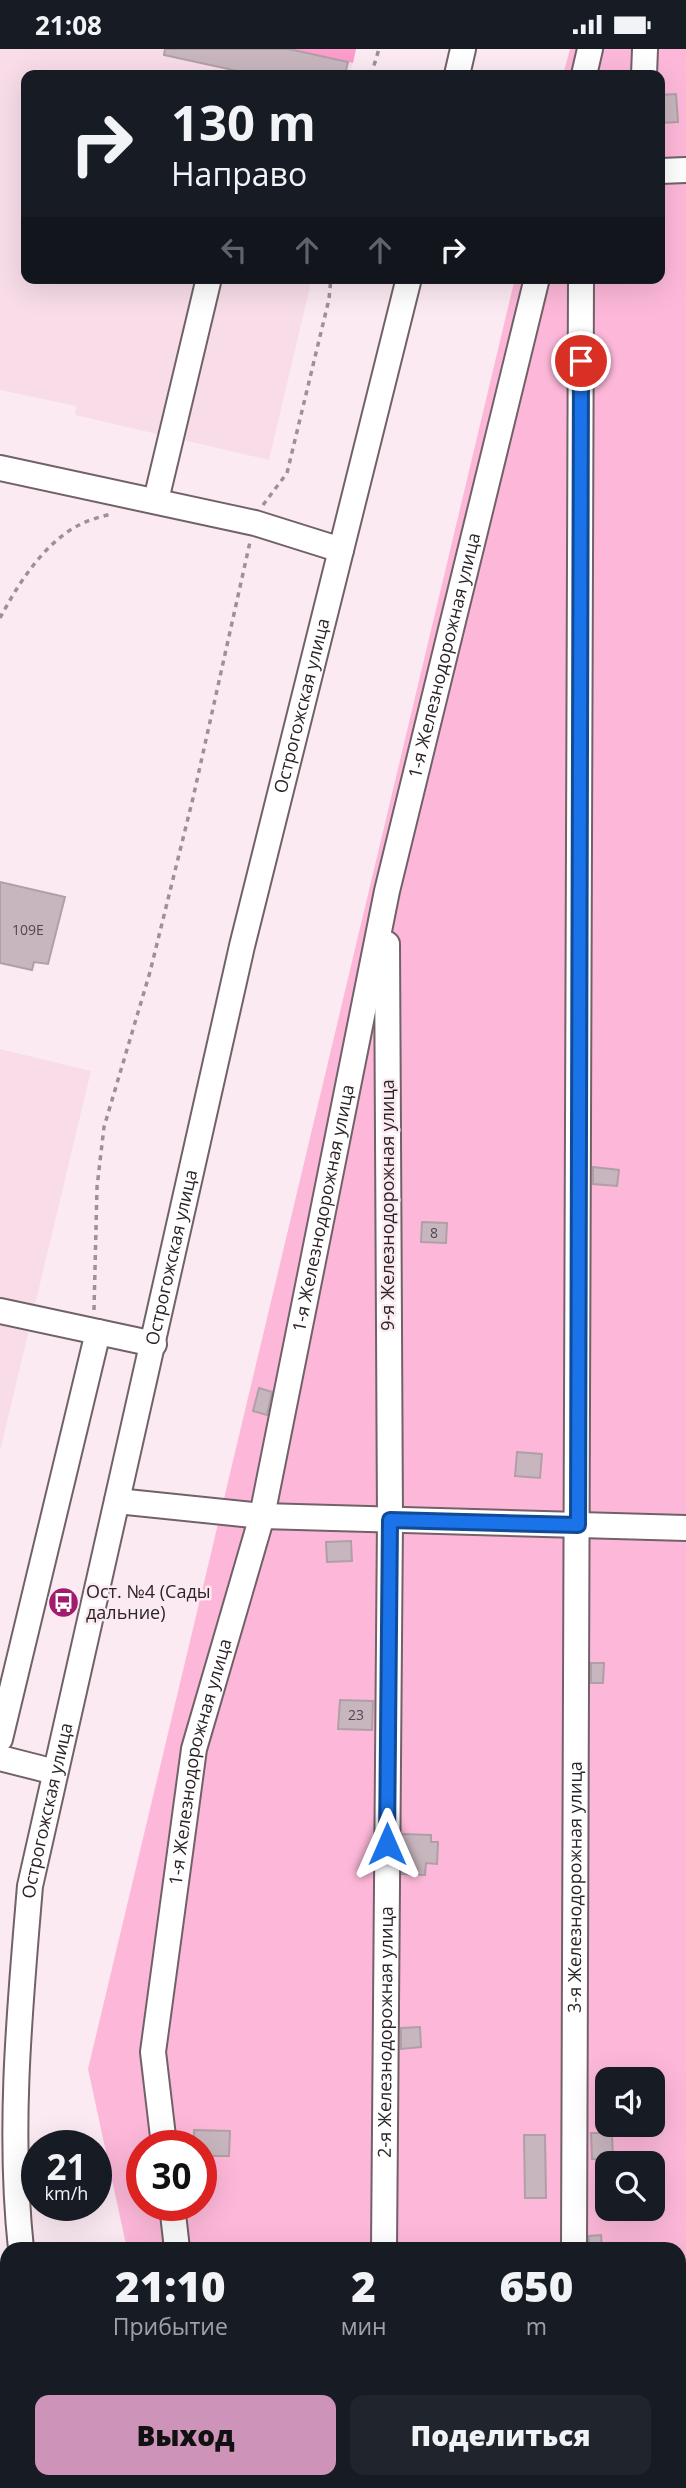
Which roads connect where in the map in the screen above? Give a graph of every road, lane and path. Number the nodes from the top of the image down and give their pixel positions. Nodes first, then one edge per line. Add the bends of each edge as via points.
1 (379, 49) edge
2 (463, 49) edge
3 (590, 49) edge
4 (645, 49) edge
5 (373, 70) edge
6 (458, 70) edge
7 (585, 70) edge
8 (644, 70) edge
9 (686, 170) edge
10 (665, 171) edge
11 (208, 284) edge
12 (330, 284) edge
13 (408, 284) edge
14 (536, 284) edge
15 (581, 284) edge
16 (0, 468) edge
17 (156, 500) junction
18 (118, 512) dead end
19 (249, 522) junction
20 (341, 550) junction
21 (0, 618) edge
22 (387, 891) junction
23 (0, 1311) edge
24 (98, 1332) junction
25 (154, 1344) junction
26 (117, 1501) junction
27 (262, 1516) junction
28 (390, 1520) junction
29 (578, 1525) junction
30 (686, 1528) edge
31 (0, 1739) edge
32 (0, 1758) edge
33 (55, 1772) junction
34 (162, 2130) edge
35 (174, 2221) edge
36 (20, 2242) edge
37 (176, 2242) edge
38 (384, 2242) edge
39 (574, 2242) edge

1 - 5 path
2 - 6 street
3 - 7 street
4 - 8 street
9 - 10 street
11 - 17 street
12 - 19 path via 287,473
13 - 20 street, Острогожская улица
14 - 22 street, 1-я Железнодорожная улица
15 - 29 street, 3-я Железнодорожная улица
16 - 17 street
17 - 19 street
18 - 21 path via 80,524 54,541
19 - 20 street
19 - 24 path via 193,798 150,972 104,1127 97,1187 94,1311
20 - 25 street, Острогожская улица via 242,946
22 - 27 street, 1-я Железнодорожная улица
22 - 28 street, 9-я Железнодорожная улица
23 - 24 street
24 - 25 street
24 - 31 street
25 - 26 street, Острогожская улица
26 - 27 street
26 - 33 street, Острогожская улица
27 - 28 street
27 - 34 street, 1-я Железнодорожная улица via 194,1749 153,2052
28 - 29 street
28 - 38 street, 2-я Железнодорожная улица
29 - 30 street
29 - 39 street, 3-я Железнодорожная улица
32 - 33 street
33 - 36 street, Острогожская улица via 30,1886 21,2000 14,2156
35 - 37 street

